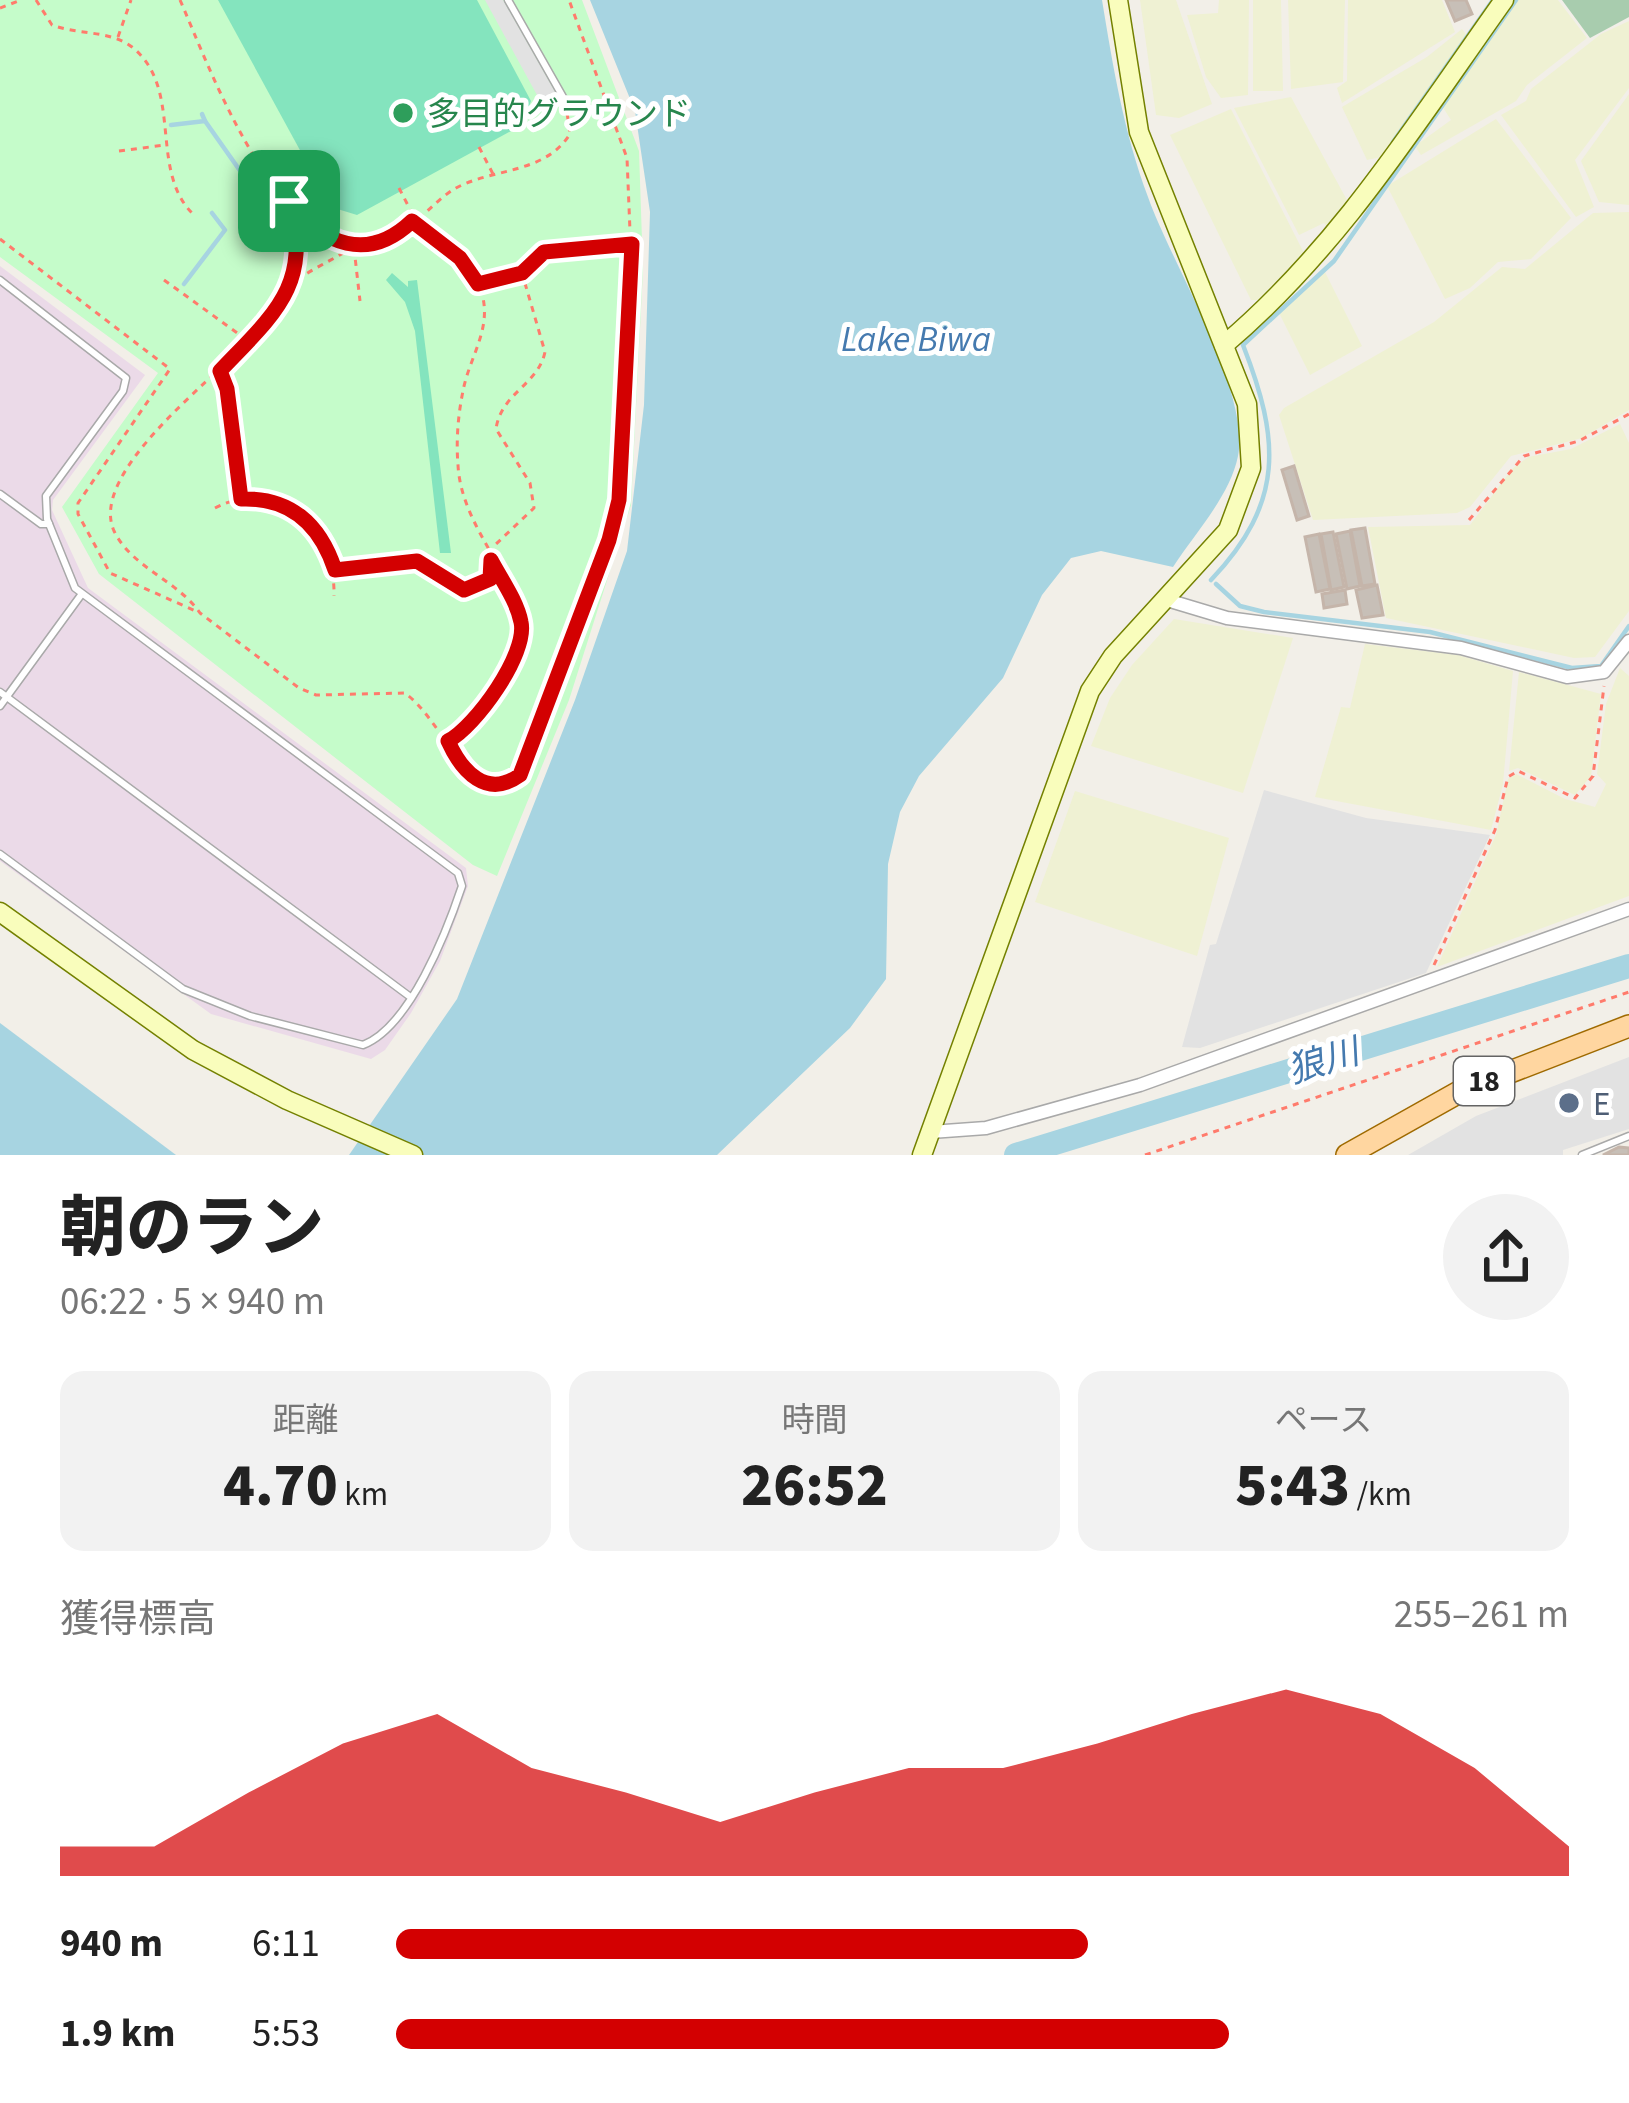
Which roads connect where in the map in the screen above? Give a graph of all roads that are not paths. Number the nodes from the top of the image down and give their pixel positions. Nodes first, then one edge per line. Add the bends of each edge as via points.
1 (508, 0) edge
2 (1118, 0) edge
3 (1504, 0) edge
4 (562, 97) road end
5 (0, 280) edge
6 (1224, 345) junction
7 (0, 494) edge
8 (49, 524) junction
9 (82, 595) junction
10 (1167, 600) junction
11 (1629, 641) edge
12 (3, 695) edge
13 (0, 706) edge
14 (0, 854) edge
15 (1629, 909) edge
16 (0, 912) edge
17 (409, 996) junction
18 (1629, 1026) edge
19 (931, 1132) junction
20 (1629, 1136) edge
21 (922, 1154) edge
22 (413, 1155) edge
23 (1347, 1155) edge
24 (1582, 1155) edge

1 - 4 lane
2 - 6 street via 1139,131
3 - 6 street via 1327,246
5 - 8 lane via 126,378 46,496
6 - 10 street via 1247,404 1251,468 1228,530
7 - 8 lane
8 - 9 lane
9 - 12 lane
9 - 17 lane via 458,873 450,921
10 - 11 street via 1227,618 1461,647 1568,676 1604,673
10 - 19 street via 1090,691
12 - 13 lane
12 - 17 lane
14 - 17 lane via 218,1005 363,1045
15 - 19 street via 1144,1084 986,1128
16 - 22 street via 194,1050
18 - 23 main road, 18 via 1478,1083
19 - 21 street
20 - 24 lane

